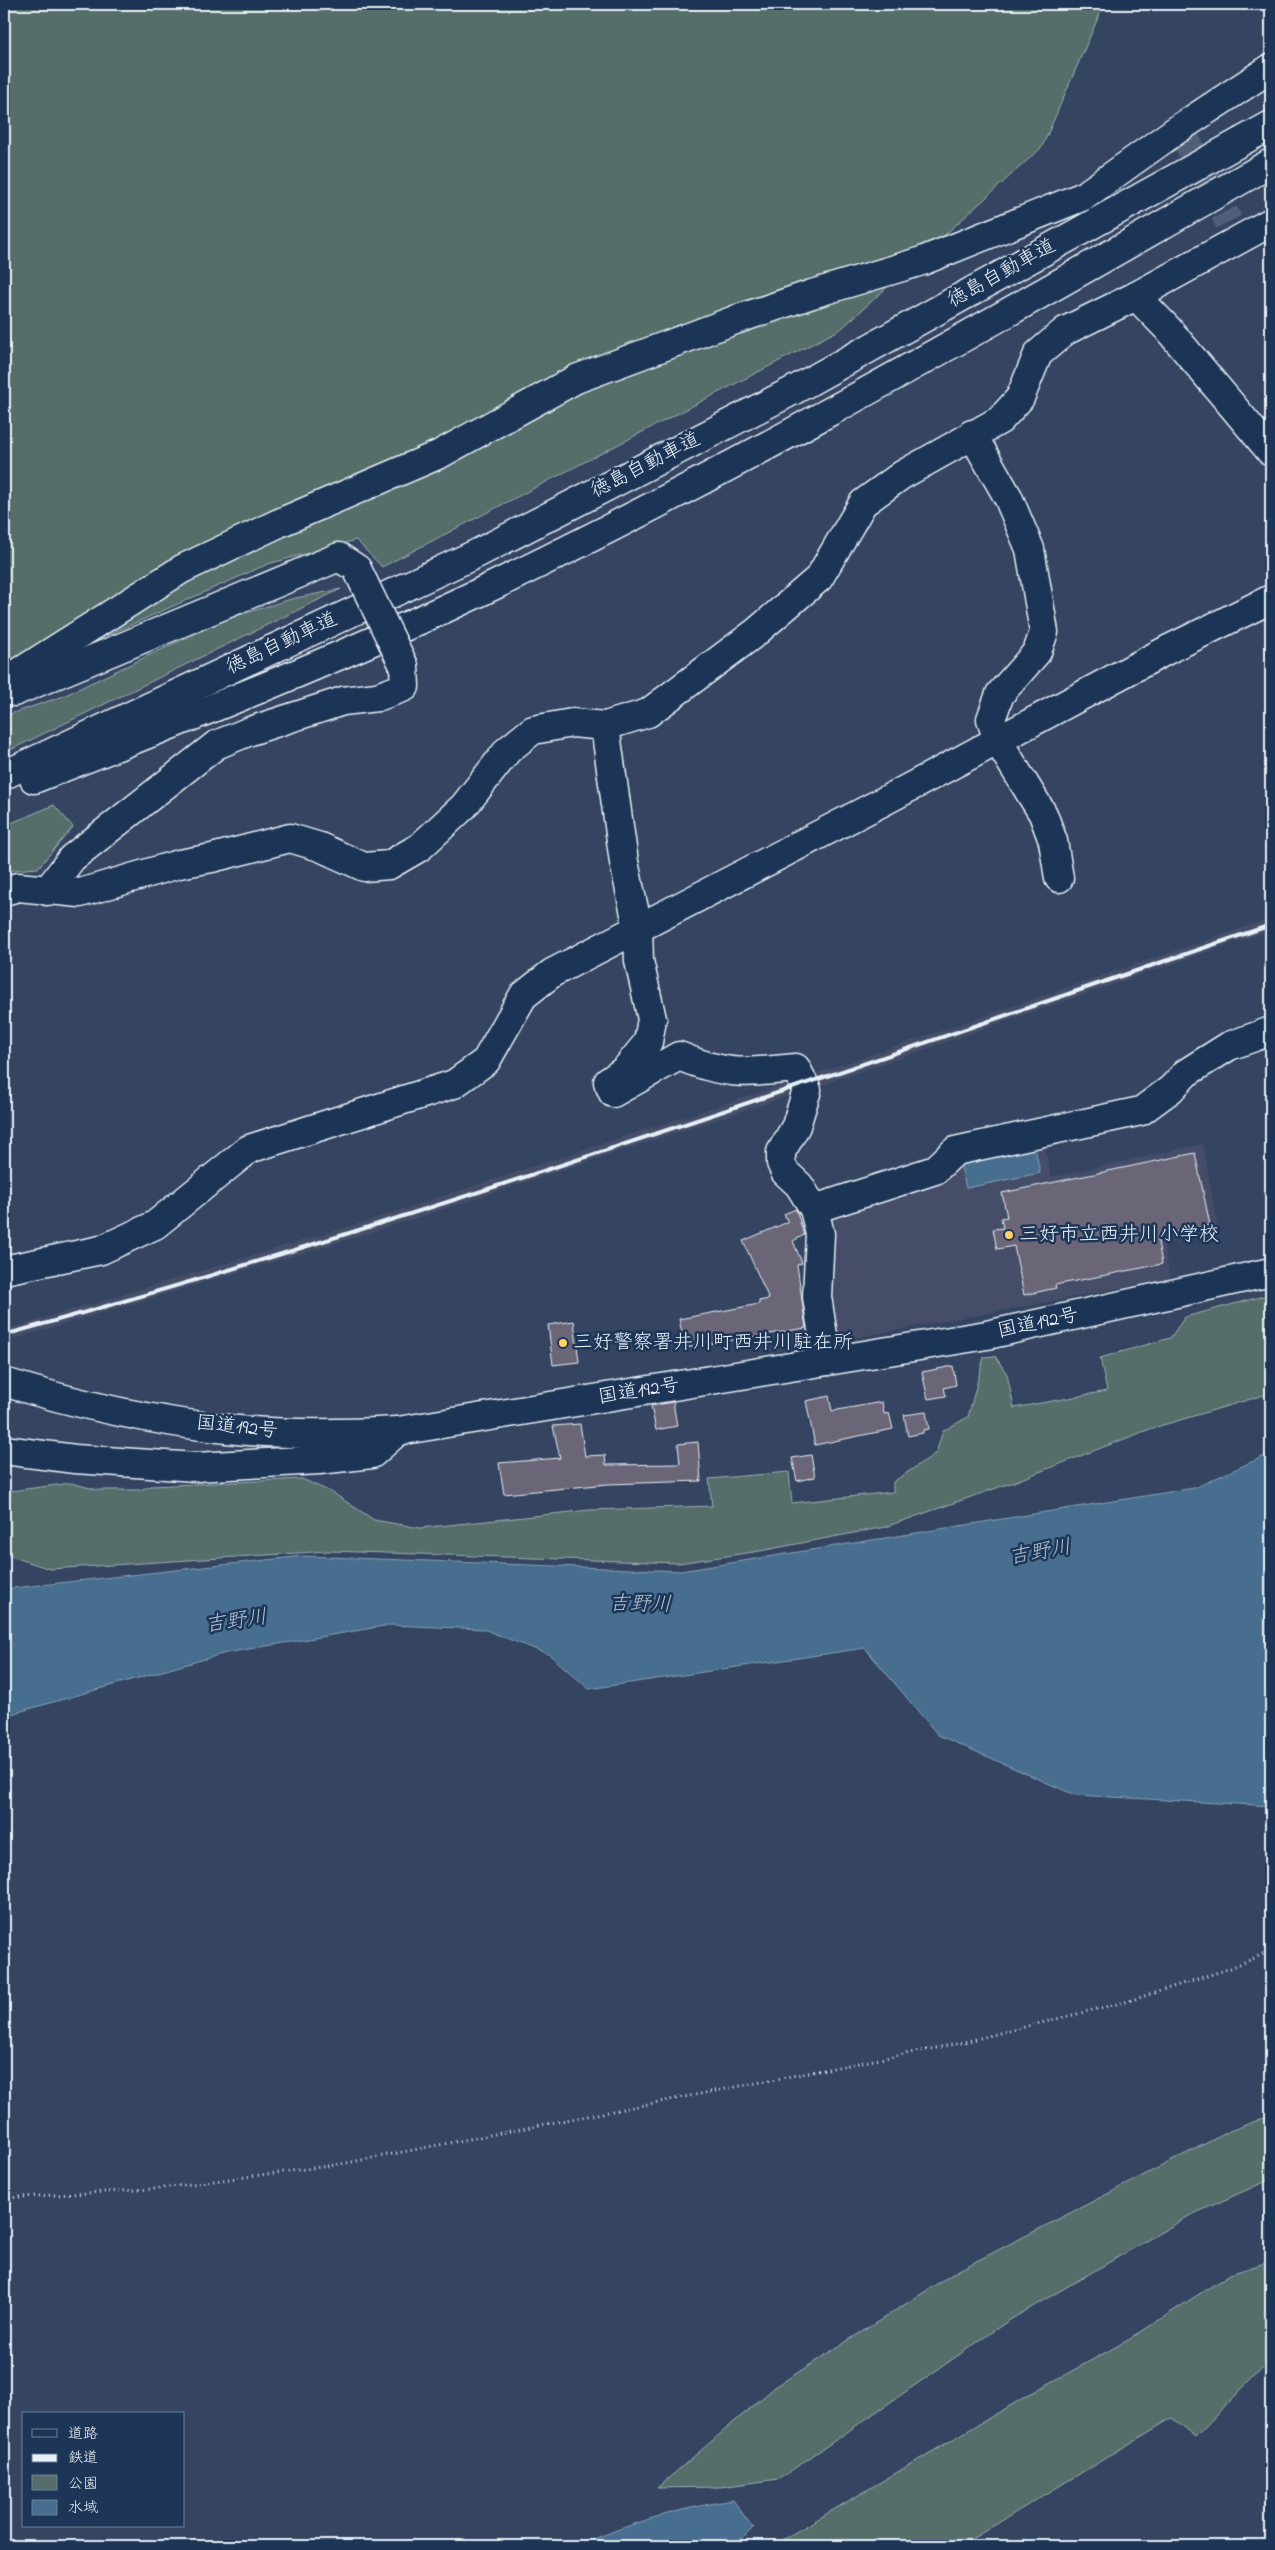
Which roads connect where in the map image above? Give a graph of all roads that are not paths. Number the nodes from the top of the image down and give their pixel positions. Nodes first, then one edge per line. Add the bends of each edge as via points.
1 (1271, 68) edge
2 (1271, 125) edge
3 (1271, 163) edge
4 (1271, 222) edge
5 (1136, 296) junction
6 (972, 434) junction
7 (1271, 452) edge
8 (1271, 599) edge
9 (4, 682) edge
10 (4, 697) edge
11 (605, 726) junction
12 (998, 741) junction
13 (4, 775) edge
14 (4, 792) edge
15 (1059, 878) dead end
16 (4, 891) edge
17 (47, 891) junction
18 (638, 928) junction
19 (1271, 1032) edge
20 (814, 1210) junction
21 (4, 1270) edge
22 (1271, 1272) edge
23 (827, 1361) junction
24 (11, 1384) edge
25 (398, 1431) junction
26 (4, 1450) edge

1 - 9 main road via 1181,133 1084,196 922,261 752,314 576,379 440,454 279,523 182,569
2 - 13 main road, 徳島自動車道 via 796,388 478,553
3 - 14 main road, 徳島自動車道 via 815,422 495,585 240,698
4 - 5 main road via 1234,231
5 - 6 main road via 1065,331 1038,354 1020,398 1000,420
5 - 7 main road via 1168,329
6 - 11 main road via 902,474 863,503 819,578 755,632 648,712
6 - 12 main road via 1008,497 1030,549 1044,632 1037,652 1000,694 991,719
8 - 12 main road via 1168,649
10 - 17 main road, bridge via 339,557 357,569 404,666 405,687 377,697 343,701 216,745 72,858
11 - 17 main road via 572,723 533,730 508,750 464,806 420,847 389,865 364,867 320,847 290,838 179,864 80,893
11 - 18 main road via 624,862
12 - 15 main road via 1043,814 1053,841
12 - 18 main road
16 - 17 main road via 18,887
18 - 20 main road via 638,961 652,1019 652,1032 648,1042 625,1070 608,1082 613,1093 679,1056 709,1069 744,1074 796,1068 807,1090 780,1163 800,1185
18 - 21 main road via 552,973 523,996 486,1061 454,1084 249,1149 155,1225 101,1250
19 - 20 main road via 1229,1046 1186,1073 1171,1089 1141,1111 954,1151 935,1170
20 - 23 main road via 820,1234 817,1297
22 - 23 main road, 国道192号 via 987,1335
23 - 25 main road, 国道192号
24 - 25 main road, 国道192号 via 109,1409 227,1429 339,1434
25 - 26 main road via 372,1454 196,1467 75,1459

